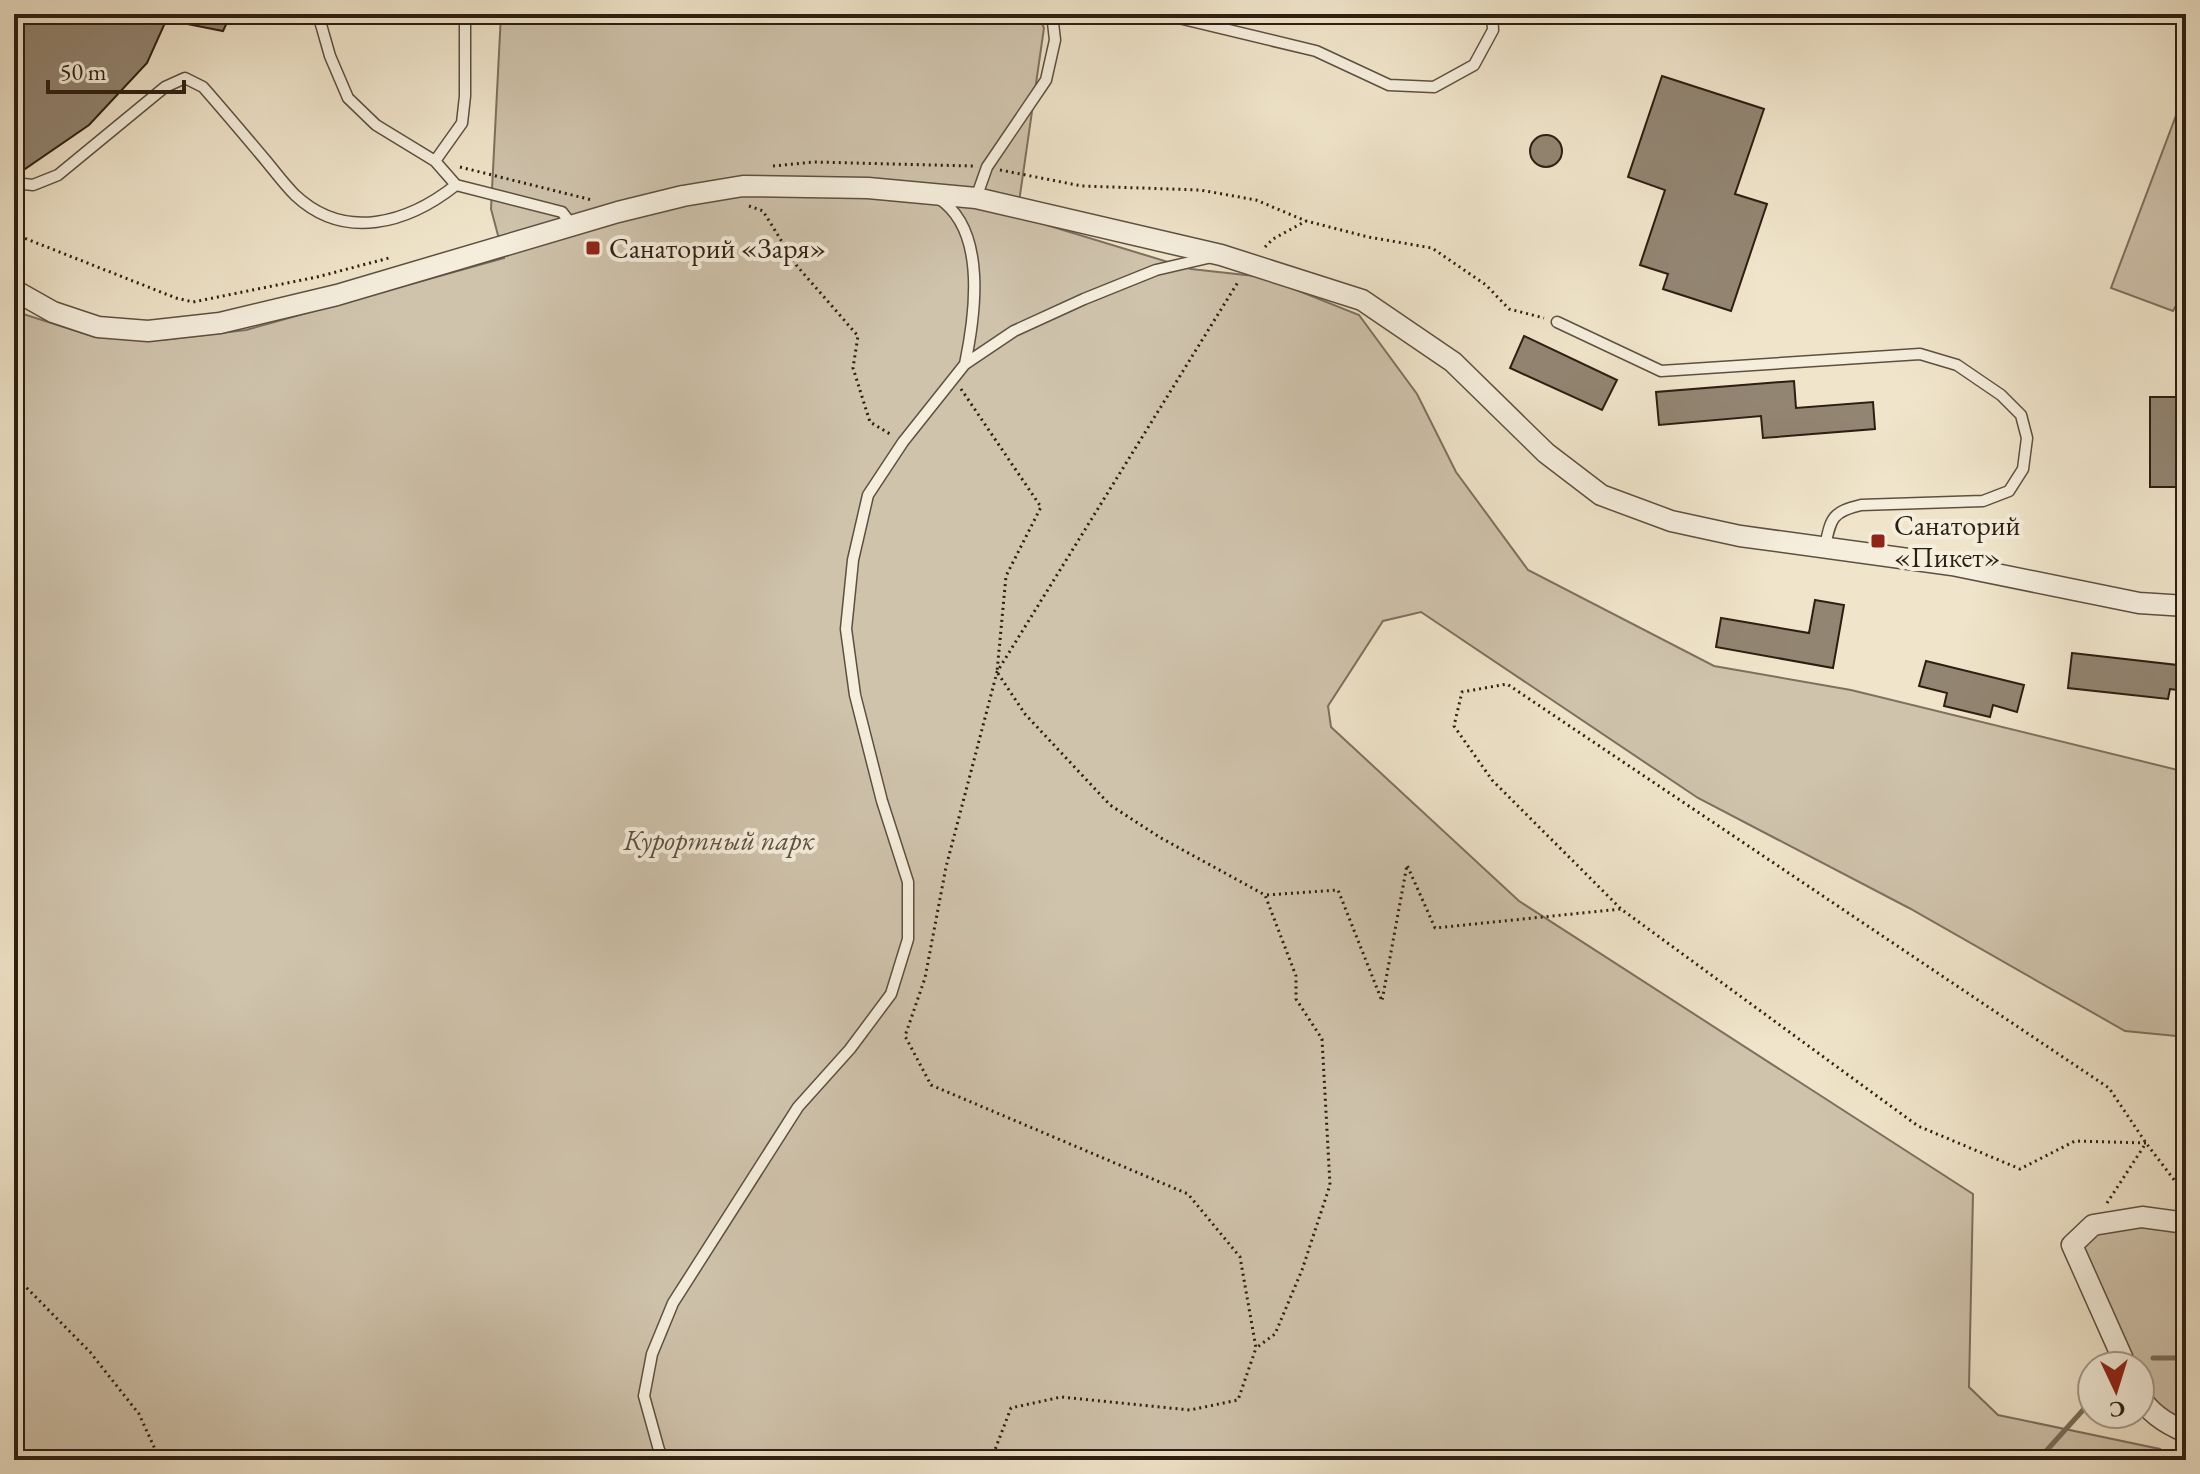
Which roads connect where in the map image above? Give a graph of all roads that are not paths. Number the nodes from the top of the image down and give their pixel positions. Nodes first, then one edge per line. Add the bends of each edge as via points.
1 (318, 14) edge
2 (465, 14) edge
3 (1052, 14) edge
4 (1162, 14) edge
5 (1492, 14) edge
6 (435, 161) junction
7 (14, 183) edge
8 (456, 185) junction
9 (928, 192) junction
10 (976, 198) junction
11 (572, 225) junction
12 (1221, 255) junction
13 (14, 290) edge
14 (1557, 322) road end
15 (965, 364) junction
16 (1825, 546) junction
17 (2186, 606) edge
18 (2186, 1223) edge
19 (2119, 1350) edge
20 (2156, 1413) edge
21 (2186, 1432) edge
22 (665, 1460) edge

1 - 6 lane via 348,98 376,125
2 - 6 lane via 462,123
3 - 10 lane via 1055,40 1046,80 987,167
4 - 5 lane via 1316,51 1389,85 1434,87 1474,65 1493,30
6 - 8 lane
7 - 8 lane via 33,185 58,175 165,87 185,78 203,87 296,196 327,216 369,223 405,217
8 - 11 lane via 562,212
9 - 10 street
9 - 11 street via 743,186
9 - 15 lane via 949,205 967,236 975,272 974,321
10 - 12 street
11 - 13 street via 337,295 220,323 163,330 98,327 53,312
12 - 15 lane via 1156,270 1084,299 1014,331
12 - 16 street via 1362,300 1453,362 1546,453 1601,495 1671,521
14 - 16 lane via 1661,371 1920,354 1957,365 2021,415 2027,438 2023,469 2009,491 1983,501 1841,510 1830,522
15 - 22 lane via 868,495 853,560 846,629 855,695 908,882 908,939 891,994 798,1107 673,1303 652,1354 644,1396
16 - 17 street via 2139,603
18 - 19 street via 2142,1217 2093,1225 2072,1245
20 - 21 street

